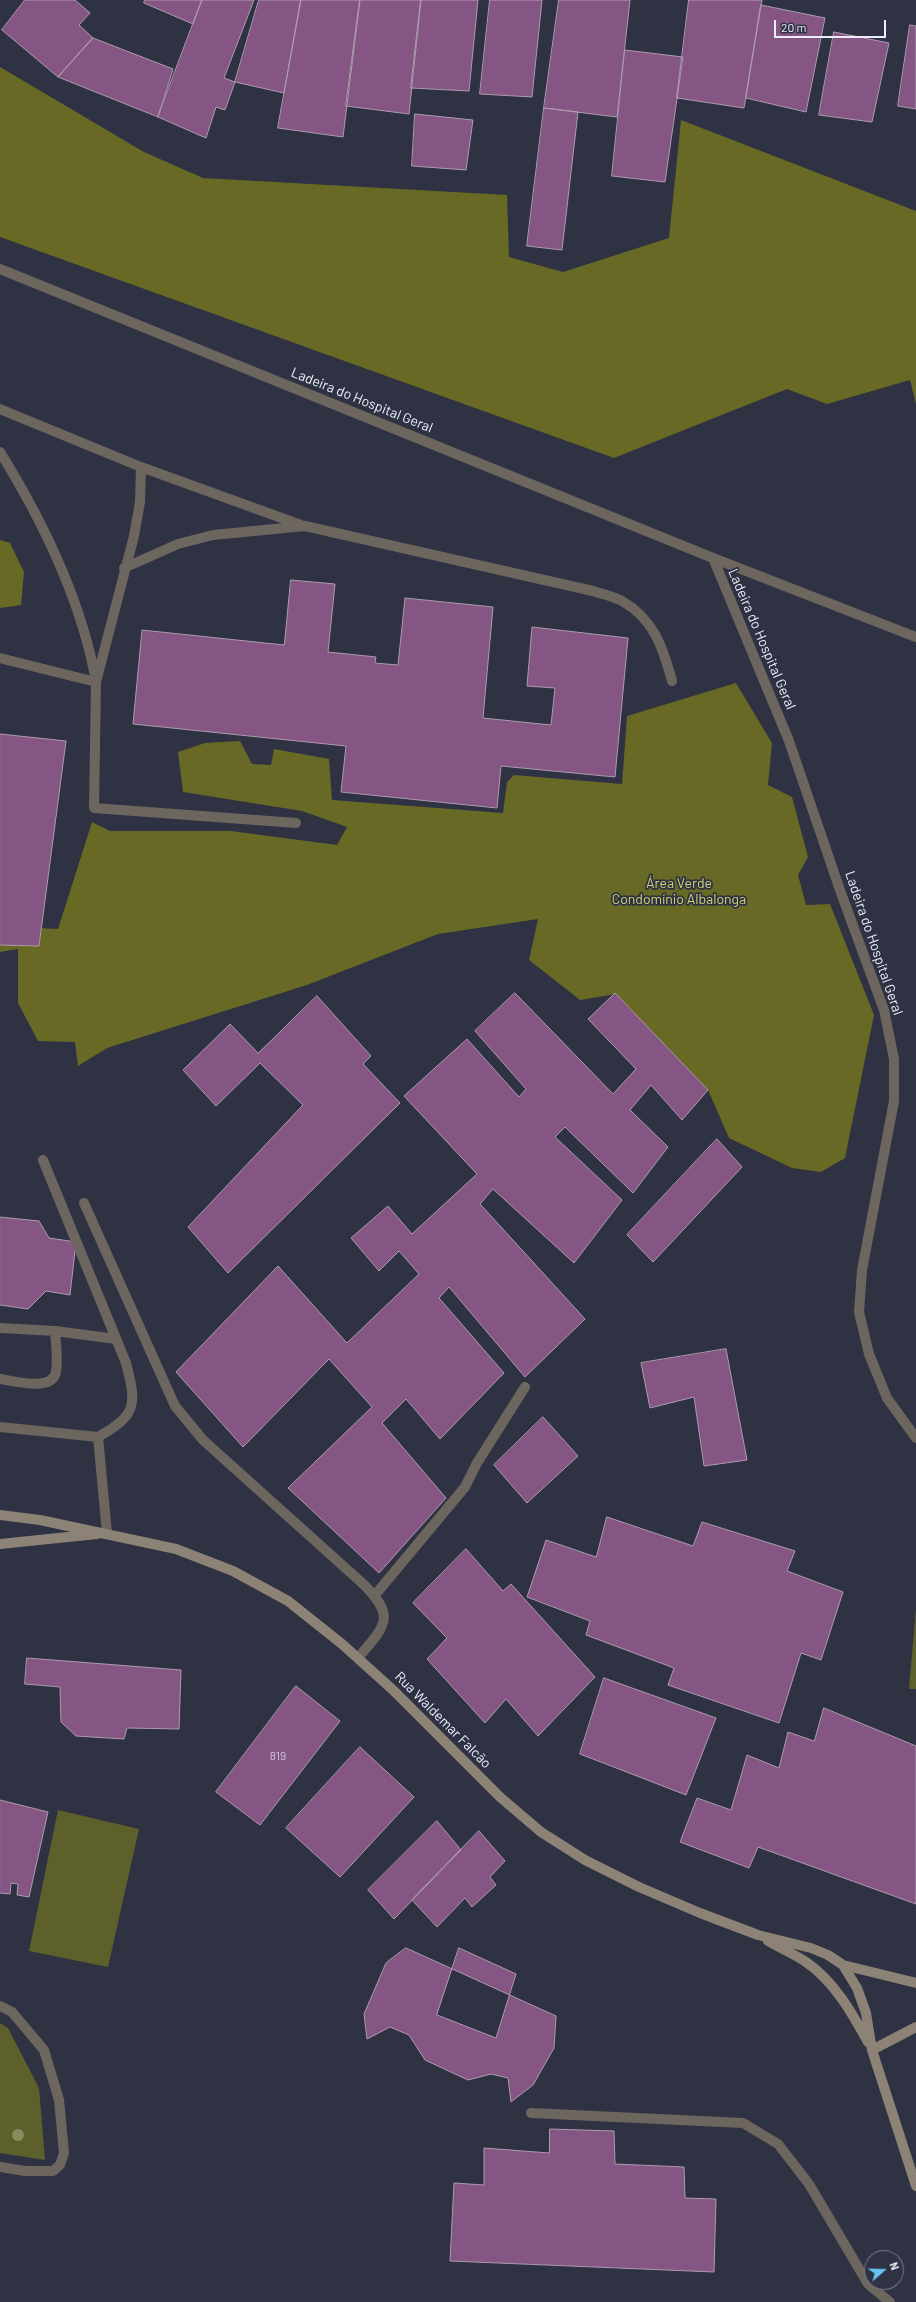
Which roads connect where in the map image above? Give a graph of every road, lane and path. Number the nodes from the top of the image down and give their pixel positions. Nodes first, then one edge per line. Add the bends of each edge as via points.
1 (0, 269) edge
2 (0, 409) edge
3 (0, 452) edge
4 (141, 468) junction
5 (305, 526) junction
6 (713, 558) junction
7 (124, 568) junction
8 (916, 637) edge
9 (0, 658) edge
10 (672, 681) dead end
11 (96, 682) junction
12 (296, 823) dead end
13 (43, 1160) dead end
14 (84, 1203) dead end
15 (0, 1328) edge
16 (55, 1331) junction
17 (116, 1339) junction
18 (0, 1379) edge
19 (525, 1387) dead end
20 (0, 1427) edge
21 (98, 1436) junction
22 (916, 1438) edge
23 (0, 1515) edge
24 (107, 1533) junction
25 (0, 1544) edge
26 (375, 1595) junction
27 (358, 1658) junction
28 (758, 1935) junction
29 (842, 1965) junction
30 (916, 1982) edge
31 (0, 2006) edge
32 (916, 2027) edge
33 (872, 2050) junction
34 (531, 2113) dead end
35 (0, 2167) edge
36 (916, 2186) edge
37 (890, 2302) edge

1 - 6 street, Ladeira do Hospital Geral
2 - 4 street
3 - 11 street via 26,496 64,580 84,631
4 - 5 street
4 - 7 street via 140,502 134,536
5 - 7 street via 213,535 178,544
5 - 10 street via 593,591 622,601 648,622 664,652
6 - 8 street, Ladeira do Hospital Geral
6 - 22 street, Ladeira do Hospital Geral via 789,741 884,1010 894,1059 894,1102 862,1270 859,1312 869,1354 886,1398
7 - 11 street
9 - 11 street
11 - 12 street via 94,808
13 - 17 street
14 - 26 street via 175,1406 203,1440
15 - 16 street
16 - 17 street
16 - 18 street via 56,1373 51,1381 44,1384
17 - 21 street via 133,1390 130,1413 119,1425
19 - 26 street via 477,1463 465,1487
20 - 21 street
21 - 24 street
23 - 24 street, Rua Waldemar Falcão
24 - 25 street, Rua Waldemar Falcão
24 - 27 street, Rua Waldemar Falcão via 176,1549 233,1571 288,1601
26 - 27 street via 384,1611 384,1625
27 - 28 street, Rua Waldemar Falcão via 500,1797 541,1832 585,1860 639,1887
28 - 29 street, Rua Waldemar Falcão via 811,1948 828,1955
28 - 33 street, Rua Waldemar Falcão via 806,1962 820,1973 852,2012
29 - 30 street, Rua Waldemar Falcão
29 - 33 street, Rua Waldemar Falcão via 857,1988 866,2013
31 - 35 street via 12,2012 44,2050 59,2100 64,2153 60,2164 53,2171 25,2172
32 - 33 street
33 - 36 street
34 - 37 street via 743,2123 778,2144 809,2184 868,2284

